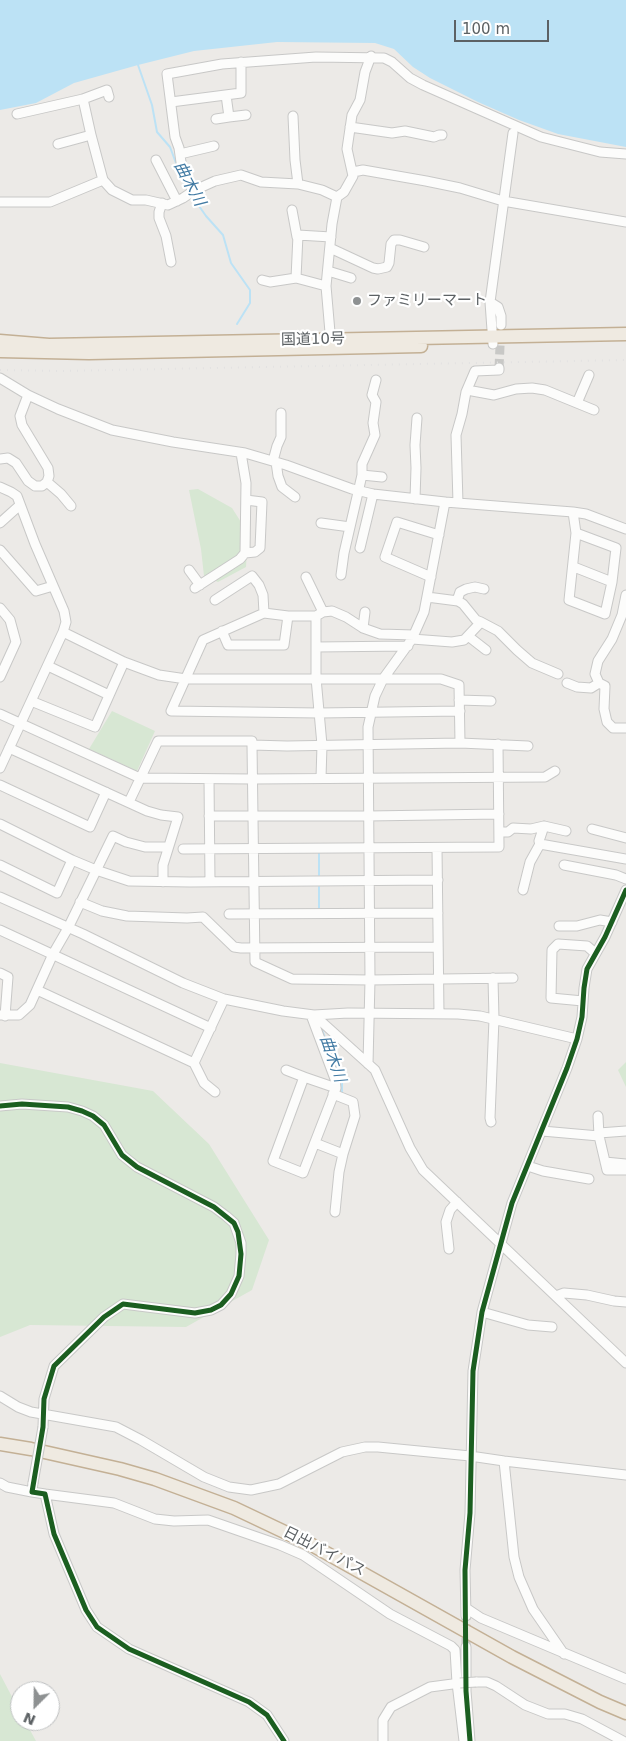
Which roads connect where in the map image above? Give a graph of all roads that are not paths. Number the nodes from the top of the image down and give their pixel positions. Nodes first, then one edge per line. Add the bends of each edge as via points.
1 (371, 56) junction
2 (242, 62) junction
3 (226, 95) junction
4 (109, 97) dead end
5 (83, 99) junction
6 (171, 102) junction
7 (17, 114) dead end
8 (246, 115) dead end
9 (293, 116) dead end
10 (230, 117) junction
11 (216, 119) dead end
12 (350, 127) junction
13 (513, 133) dead end
14 (91, 135) junction
15 (442, 135) dead end
16 (58, 144) dead end
17 (214, 146) dead end
18 (180, 154) junction
19 (626, 154) edge
20 (156, 160) dead end
21 (353, 172) junction
22 (103, 180) junction
23 (298, 184) junction
24 (191, 193) junction
25 (337, 197) junction
26 (177, 201) junction
27 (503, 201) junction
28 (0, 202) edge
29 (162, 203) junction
30 (292, 210) dead end
31 (626, 222) edge
32 (297, 237) junction
33 (331, 237) junction
34 (424, 247) dead end
35 (330, 248) junction
36 (171, 262) dead end
37 (328, 271) junction
38 (296, 278) junction
39 (351, 278) dead end
40 (262, 280) dead end
41 (326, 286) junction
42 (490, 302) junction
43 (501, 325) tunnel mouth
44 (626, 334) edge
45 (493, 340) junction
46 (0, 341) edge
47 (626, 342) edge
48 (331, 344) junction
49 (0, 350) edge
50 (499, 368) dead end
51 (589, 376) dead end
52 (0, 378) edge
53 (376, 380) dead end
54 (467, 390) junction
55 (28, 395) junction
56 (577, 402) junction
57 (594, 410) dead end
58 (281, 413) dead end
59 (417, 418) dead end
60 (242, 453) junction
61 (0, 459) edge
62 (275, 462) junction
63 (362, 475) junction
64 (382, 477) dead end
65 (47, 482) junction
66 (0, 488) edge
67 (359, 491) junction
68 (374, 494) junction
69 (296, 497) dead end
70 (415, 499) junction
71 (246, 500) junction
72 (445, 502) junction
73 (458, 503) junction
74 (20, 505) junction
75 (71, 506) dead end
76 (573, 512) junction
77 (0, 523) edge
78 (321, 523) dead end
79 (350, 527) junction
80 (626, 530) edge
81 (576, 533) junction
82 (439, 535) junction
83 (360, 548) dead end
84 (0, 550) edge
85 (245, 553) junction
86 (574, 567) junction
87 (189, 570) dead end
88 (341, 575) dead end
89 (306, 577) dead end
90 (430, 577) junction
91 (612, 582) junction
92 (53, 586) junction
93 (484, 589) dead end
94 (626, 594) edge
95 (427, 597) junction
96 (215, 600) dead end
97 (456, 601) junction
98 (0, 608) edge
99 (365, 612) dead end
100 (264, 613) junction
101 (320, 614) junction
102 (288, 616) junction
103 (481, 622) junction
104 (363, 628) junction
105 (222, 631) junction
106 (63, 632) junction
107 (468, 636) junction
108 (411, 640) junction
109 (316, 647) junction
110 (486, 650) dead end
111 (124, 662) junction
112 (48, 666) junction
113 (1, 670) edge
114 (558, 674) dead end
115 (316, 678) junction
116 (186, 679) junction
117 (383, 679) junction
118 (567, 683) dead end
119 (599, 683) junction
120 (109, 695) junction
121 (460, 700) junction
122 (31, 701) junction
123 (491, 701) dead end
124 (460, 711) junction
125 (319, 713) junction
126 (370, 713) junction
127 (0, 714) edge
128 (21, 724) junction
129 (626, 728) edge
130 (460, 743) junction
131 (367, 744) junction
132 (498, 744) junction
133 (252, 745) junction
134 (322, 745) junction
135 (528, 746) dead end
136 (9, 748) junction
137 (0, 768) edge
138 (555, 772) dead end
139 (499, 777) junction
140 (140, 778) junction
141 (321, 778) junction
142 (368, 778) junction
143 (209, 779) junction
144 (253, 779) junction
145 (0, 785) edge
146 (106, 792) junction
147 (128, 802) junction
148 (499, 814) junction
149 (209, 816) junction
150 (253, 816) junction
151 (368, 816) junction
152 (0, 825) edge
153 (544, 826) junction
154 (592, 829) dead end
155 (566, 830) dead end
156 (499, 832) junction
157 (626, 838) edge
158 (540, 844) junction
159 (168, 847) junction
160 (253, 848) junction
161 (368, 848) junction
162 (437, 848) junction
163 (183, 849) dead end
164 (210, 849) junction
165 (626, 859) edge
166 (72, 860) junction
167 (0, 865) edge
168 (564, 865) dead end
169 (96, 870) junction
170 (626, 878) edge
171 (438, 880) junction
172 (254, 881) junction
173 (369, 881) junction
174 (163, 882) junction
175 (210, 882) junction
176 (524, 890) dead end
177 (626, 890) edge
178 (0, 897) edge
179 (80, 902) junction
180 (624, 902) edge
181 (438, 912) junction
182 (229, 914) dead end
183 (254, 914) junction
184 (369, 914) junction
185 (612, 922) junction
186 (559, 926) dead end
187 (68, 928) junction
188 (0, 930) edge
189 (438, 947) junction
190 (254, 948) junction
191 (369, 948) junction
192 (596, 953) junction
193 (53, 954) junction
194 (0, 974) edge
195 (493, 978) junction
196 (513, 978) dead end
197 (439, 979) junction
198 (370, 980) junction
199 (37, 990) junction
200 (224, 999) junction
201 (583, 1001) junction
202 (369, 1014) junction
203 (439, 1014) junction
204 (312, 1015) junction
205 (3, 1016) edge
206 (494, 1019) junction
207 (211, 1028) junction
208 (577, 1038) junction
209 (194, 1064) junction
210 (368, 1064) junction
211 (286, 1070) dead end
212 (304, 1077) junction
213 (334, 1091) junction
214 (215, 1092) dead end
215 (0, 1106) edge
216 (598, 1116) dead end
217 (491, 1122) dead end
218 (542, 1131) junction
219 (626, 1131) edge
220 (599, 1134) junction
221 (315, 1143) junction
222 (343, 1154) junction
223 (605, 1162) junction
224 (626, 1164) edge
225 (528, 1166) junction
226 (626, 1170) edge
227 (589, 1179) dead end
228 (457, 1202) junction
229 (334, 1212) dead end
230 (500, 1244) junction
231 (449, 1249) dead end
232 (556, 1296) junction
233 (626, 1302) edge
234 (482, 1312) junction
235 (552, 1327) dead end
236 (626, 1363) edge
237 (0, 1397) edge
238 (45, 1414) junction
239 (0, 1444) edge
240 (470, 1456) junction
241 (504, 1462) junction
242 (626, 1475) edge
243 (0, 1483) edge
244 (32, 1487) junction
245 (45, 1494) junction
246 (466, 1646) tunnel mouth
247 (564, 1654) junction
248 (626, 1679) edge
249 (458, 1683) junction
250 (626, 1713) edge
251 (625, 1740) edge
252 (284, 1741) edge
253 (383, 1741) edge
254 (464, 1741) edge
255 (470, 1741) edge

1 - 2 street
1 - 12 street
1 - 19 street via 388,60 423,85 541,137 600,152
2 - 3 street via 241,93
2 - 6 street via 167,74
3 - 6 street
3 - 10 street
4 - 5 street via 107,90
5 - 7 street
5 - 14 street
6 - 18 street
8 - 10 street
9 - 23 street
10 - 11 street
12 - 15 street via 392,133 405,131 434,138
12 - 21 street via 346,149
13 - 27 street
14 - 16 street
14 - 22 street
17 - 18 street
18 - 24 street
20 - 26 street
21 - 25 street via 344,192
21 - 27 street via 363,170 426,181
22 - 28 street via 50,202
22 - 29 street via 112,190 132,200
23 - 24 street via 261,182 234,175
23 - 25 street
24 - 26 street
25 - 33 street
26 - 29 street via 168,205
27 - 31 street
27 - 42 street
29 - 36 street via 159,218
30 - 32 street
32 - 33 street via 299,234
32 - 38 street
33 - 35 street
34 - 35 street via 394,240 387,267 378,269
35 - 37 street
37 - 39 street
37 - 41 street
38 - 40 street
38 - 41 street
41 - 48 street
42 - 43 street via 498,307
42 - 45 street
44 - 45 highway, 国道10号
45 - 47 highway, 国道10号
45 - 48 highway, 国道10号
46 - 48 highway, 国道10号 via 49,345
48 - 49 highway, 国道10号 via 89,353
50 - 54 street via 475,371
51 - 56 street
52 - 55 street
53 - 63 street via 372,395 376,402 373,423 376,435 362,464
54 - 56 street via 494,396 532,388
54 - 73 street via 456,435
55 - 60 street via 112,430
55 - 65 street via 20,416 22,425 48,468
56 - 57 street
58 - 62 street via 281,437 276,446
59 - 70 street
60 - 62 street
60 - 71 street
61 - 65 street via 8,458 16,463 35,486
62 - 67 street
62 - 69 street via 282,487
63 - 64 street
63 - 67 street
65 - 75 street
66 - 74 street via 17,496
67 - 68 street
67 - 79 street
68 - 70 street
68 - 83 street
70 - 72 street
71 - 85 street
71 - 85 street via 262,502 260,548
72 - 73 street
72 - 82 street
73 - 76 street
74 - 77 street
74 - 92 street
76 - 80 street
76 - 81 street
78 - 79 street
79 - 88 street
81 - 86 street
81 - 91 street via 616,548
82 - 90 street
82 - 90 street via 396,522 385,557
84 - 92 street via 36,591
85 - 87 street via 198,587
86 - 91 street
86 - 91 street via 570,600 605,614
89 - 101 street
90 - 95 street
92 - 106 street via 64,611 66,622
93 - 97 street via 466,588
94 - 119 street via 612,639 598,661 595,674
95 - 97 street
95 - 108 street
96 - 100 street via 252,576 263,595
97 - 103 street
98 - 113 street via 10,620 16,642
99 - 104 street
100 - 102 street
100 - 105 street
101 - 102 street
101 - 104 street via 332,611
101 - 109 street
102 - 105 street via 284,645 228,645
103 - 107 street
103 - 114 street via 498,631 532,663
104 - 108 street
105 - 116 street via 203,640
106 - 111 street
106 - 112 street
107 - 108 street via 452,642
107 - 110 street
108 - 109 street
108 - 117 street
109 - 115 street
111 - 116 street via 160,675
111 - 120 street
112 - 120 street
112 - 122 street
115 - 116 street
115 - 117 street
115 - 125 street
116 - 125 street via 171,711
117 - 121 street via 441,679 459,685
117 - 126 street
118 - 119 street via 591,688
119 - 129 street via 605,686 607,722 613,728
120 - 122 street via 95,727
121 - 123 street
121 - 124 street
122 - 128 street
124 - 126 street
124 - 130 street
125 - 126 street
125 - 134 street
126 - 131 street
127 - 128 street
128 - 136 street
128 - 140 street
130 - 131 street
130 - 132 street
131 - 134 street
131 - 142 street
132 - 135 street
132 - 139 street
133 - 134 street
133 - 140 street via 252,741 158,741
133 - 144 street
134 - 141 street
136 - 137 street
136 - 146 street
138 - 139 street via 545,778
139 - 142 street
139 - 148 street
140 - 143 street
140 - 147 street
141 - 142 street
141 - 144 street
142 - 151 street
143 - 144 street
143 - 149 street
144 - 150 street
145 - 146 street via 90,826
146 - 147 street
147 - 159 street via 154,813 178,817
148 - 151 street
148 - 156 street
149 - 150 street
149 - 164 street
150 - 151 street
150 - 160 street
151 - 161 street
152 - 166 street
153 - 155 street
153 - 156 street
153 - 158 street
154 - 157 street
156 - 162 street via 499,847
158 - 165 street
158 - 176 street via 530,862
159 - 169 street via 145,847 113,836
159 - 174 street via 162,865
160 - 161 street
160 - 164 street
160 - 172 street
161 - 162 street
161 - 173 street
162 - 171 street
163 - 164 street
164 - 175 street
166 - 167 street via 56,893
166 - 169 street
168 - 170 street
169 - 174 street via 129,880
169 - 179 street
171 - 173 street
171 - 181 street
172 - 173 street
172 - 175 street
172 - 183 street
173 - 184 street
174 - 175 street
177 - 180 street
178 - 187 street
179 - 187 street
179 - 190 street via 127,916 203,917 234,947
180 - 185 street
181 - 184 street
181 - 189 street
182 - 183 street
183 - 184 street
183 - 190 street
184 - 191 street
185 - 186 street via 600,920 577,926
185 - 192 street
187 - 193 street
187 - 200 street
188 - 193 street
189 - 191 street
189 - 197 street
190 - 191 street
190 - 198 street via 255,962 292,979
191 - 198 street
192 - 201 street via 587,970
192 - 201 street via 587,946 558,944 552,950 551,998
193 - 199 street
193 - 207 street
194 - 205 street via 8,977
195 - 196 street
195 - 197 street
195 - 206 street
197 - 198 street
197 - 203 street
198 - 202 street
199 - 205 street via 30,1005 19,1015
199 - 209 street
200 - 204 street
200 - 207 street
201 - 208 street
202 - 203 street
202 - 204 street
202 - 210 street
203 - 206 street
204 - 210 street
204 - 213 street via 335,1079
206 - 208 street
206 - 217 street
207 - 209 street
208 - 218 street
209 - 214 street via 204,1083
210 - 228 street via 375,1070 423,1170
211 - 212 street
212 - 213 street
212 - 221 street via 273,1161 303,1173
213 - 221 street
213 - 222 street via 353,1102 355,1116
215 - 238 street via 68,1107 93,1116 104,1125 122,1155 137,1167 226,1216 234,1223 241,1243 238,1276 231,1294 221,1306 195,1313 123,1304 104,1317 54,1366 44,1399
216 - 220 street
218 - 220 street
218 - 225 street
219 - 220 street
220 - 223 street
221 - 222 street
222 - 229 street
223 - 224 street
223 - 226 street via 607,1170
225 - 227 street
225 - 230 street via 512,1203
228 - 230 street
228 - 231 street via 446,1222
230 - 232 street
230 - 234 street
232 - 233 street via 564,1292
232 - 236 street
234 - 235 street via 528,1325
234 - 240 street via 473,1371
237 - 238 street via 31,1412
238 - 240 street via 116,1428 204,1477 229,1487 251,1490 279,1484 342,1452 366,1447
238 - 244 street, bridge
239 - 250 highway, 日出バイパス via 120,1469 234,1508 312,1545 512,1657
240 - 241 street
240 - 247 street via 466,1612
241 - 242 street
241 - 247 street via 519,1577 533,1609
243 - 244 street via 7,1487
244 - 245 street
245 - 249 street via 114,1503 155,1519 208,1520 303,1555 390,1614 451,1646 455,1650
245 - 252 street via 54,1534 86,1610 97,1627 129,1649 249,1702 267,1715
246 - 255 street
247 - 248 street
249 - 251 street, bridge via 487,1682 548,1714 582,1719
249 - 253 street via 430,1687 391,1707 383,1720
249 - 254 street

